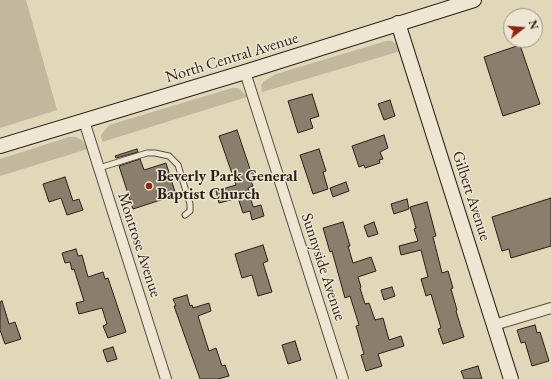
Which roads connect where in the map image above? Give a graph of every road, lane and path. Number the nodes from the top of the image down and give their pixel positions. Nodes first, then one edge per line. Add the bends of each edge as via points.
1 (474, 0) edge
2 (398, 23) junction
3 (245, 72) junction
4 (84, 121) junction
5 (0, 146) edge
6 (99, 168) junction
7 (185, 215) dead end
8 (551, 308) edge
9 (494, 326) junction
10 (166, 379) edge
11 (343, 379) edge
12 (511, 379) edge

1 - 2 main road, North Central Avenue
2 - 3 main road, North Central Avenue
2 - 9 main road, Gilbert Avenue
3 - 4 main road, North Central Avenue
3 - 11 street, Sunnyside Avenue
4 - 5 main road, North Central Avenue
4 - 6 street, Montrose Avenue
6 - 7 lane via 147,153 170,156 178,165 190,204 190,211
6 - 10 street, Montrose Avenue
8 - 9 street
9 - 12 main road, Gilbert Avenue

